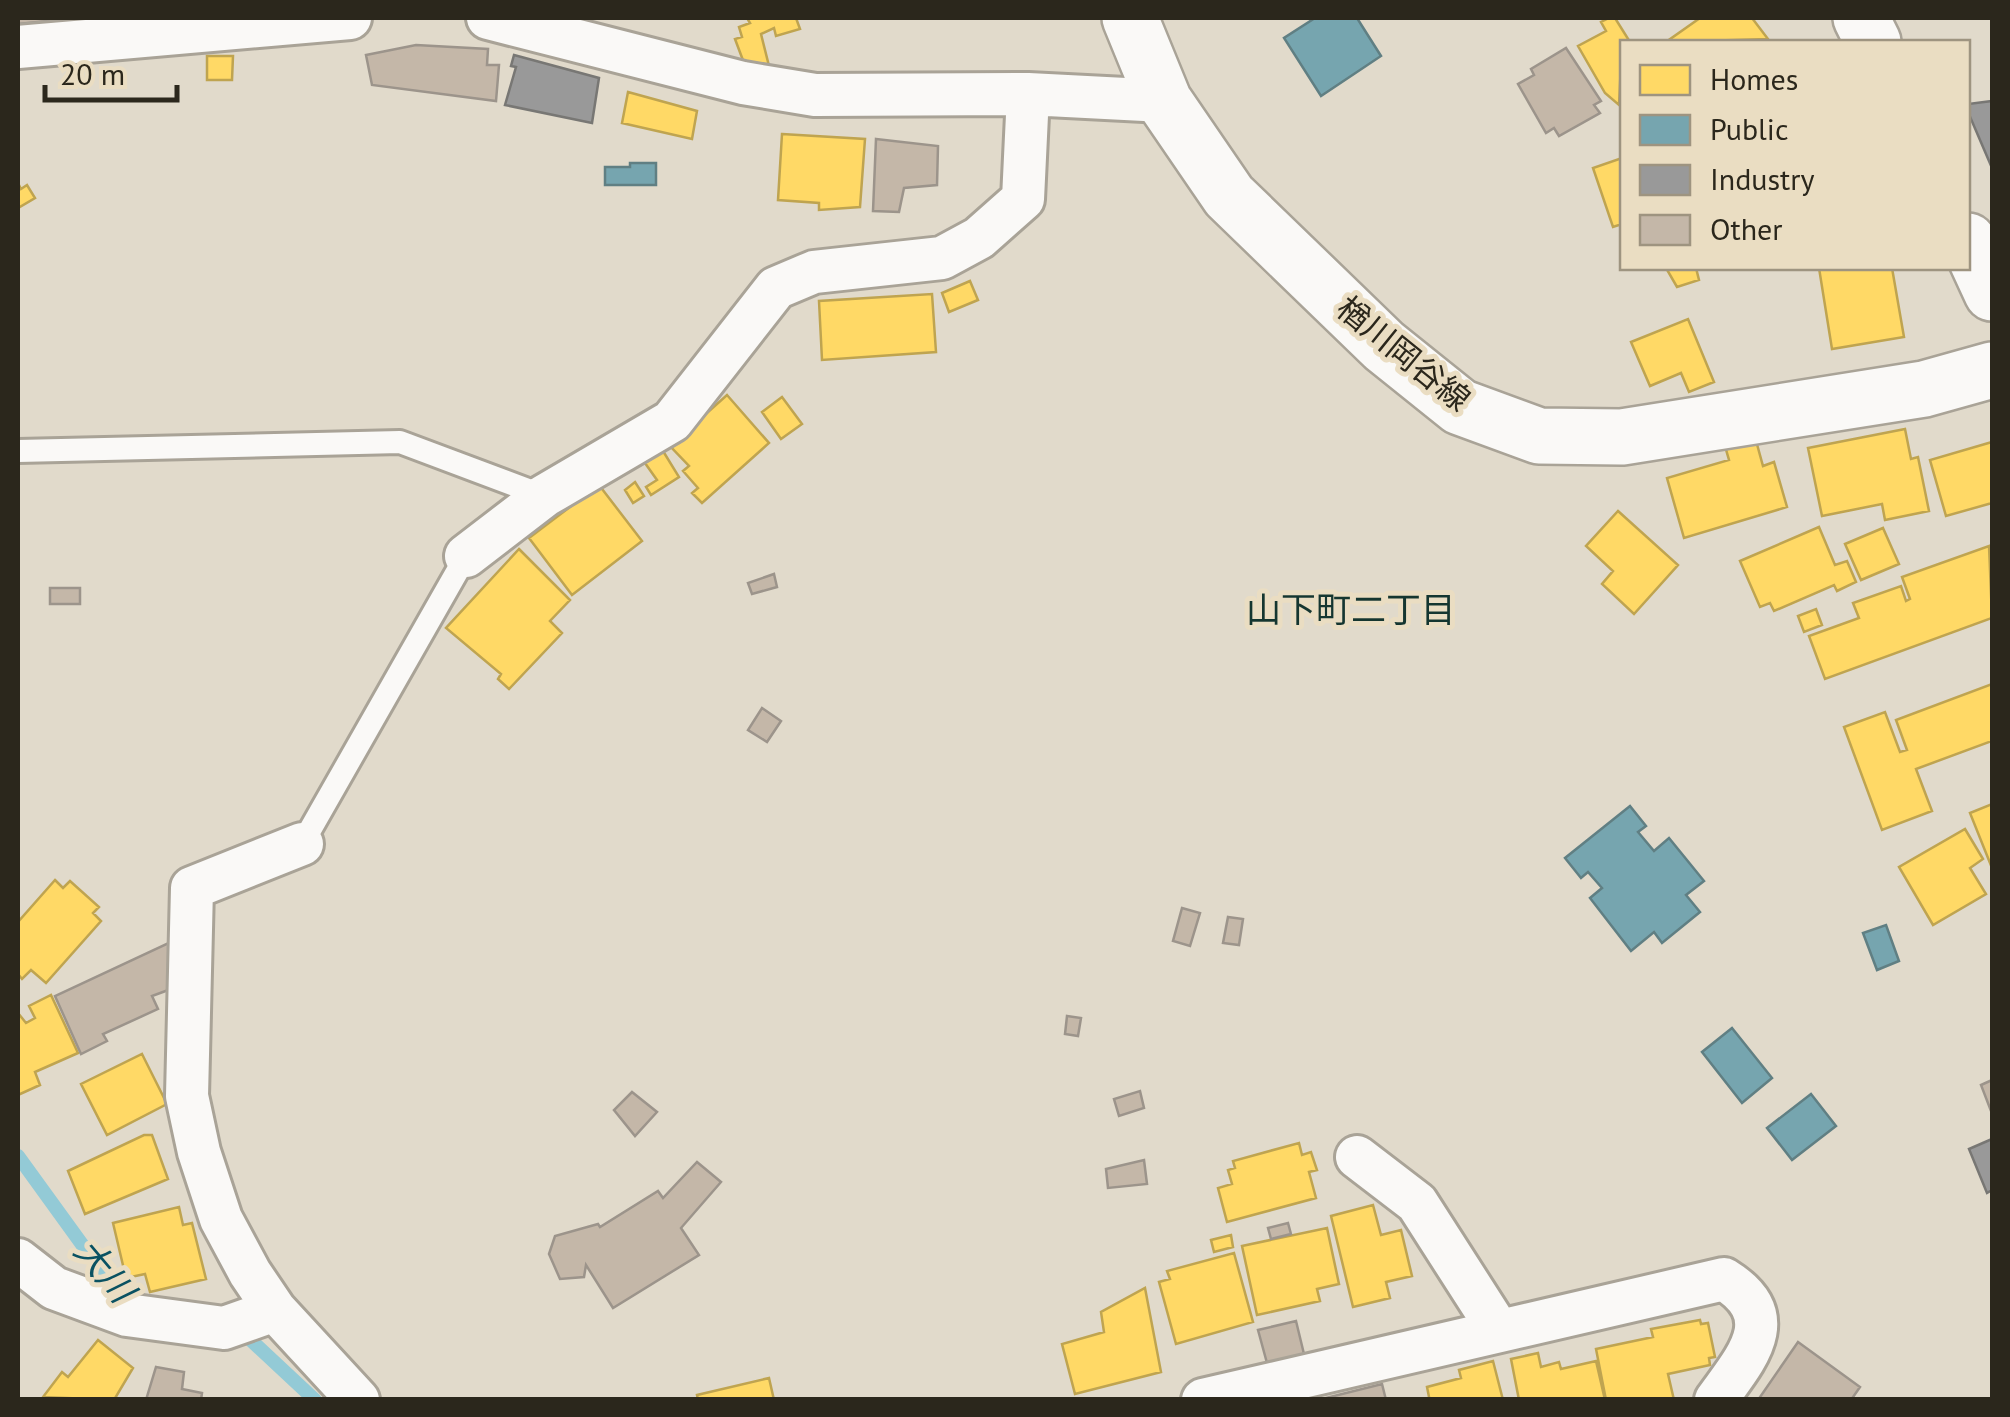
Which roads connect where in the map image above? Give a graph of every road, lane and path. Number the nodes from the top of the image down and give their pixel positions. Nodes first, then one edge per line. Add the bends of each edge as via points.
1 (350, 18) edge
2 (488, 18) edge
3 (1130, 18) edge
4 (18, 47) edge
5 (1028, 94) junction
6 (1164, 100) junction
7 (1970, 245) edge
8 (1992, 294) edge
9 (1992, 370) edge
10 (18, 451) edge
11 (544, 496) junction
12 (466, 556) joint
13 (302, 844) joint
14 (1358, 1157) dead end
15 (18, 1260) edge
16 (275, 1310) junction
17 (1498, 1331) junction
18 (358, 1400) edge
19 (1203, 1400) edge
20 (1716, 1400) edge

1 - 4 street
2 - 5 street via 742,83 816,95
3 - 6 main road, 楢川岡谷線
5 - 6 street
5 - 11 street via 1023,199 979,238 942,258 814,272 776,288 672,421
6 - 9 main road, 楢川岡谷線 via 1229,196 1384,346 1460,406 1539,436 1622,436 1924,389
7 - 8 main road
10 - 11 lane via 400,442
11 - 12 street
12 - 13 lane
13 - 16 street via 192,888 187,1096 221,1218
14 - 17 street via 1417,1203
15 - 16 street via 54,1288 127,1315 224,1328
16 - 18 street
17 - 19 street
17 - 20 street via 1724,1279 1741,1290 1758,1326 1752,1349

